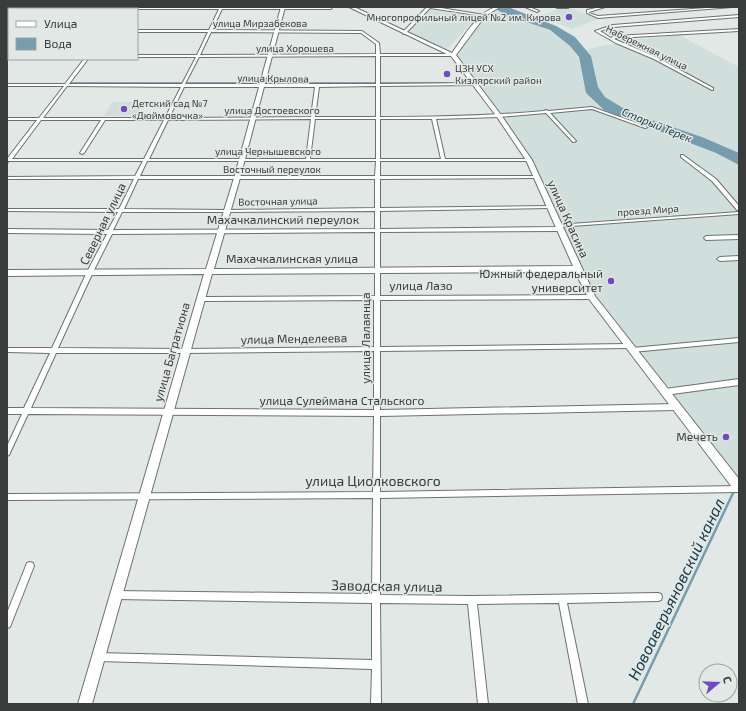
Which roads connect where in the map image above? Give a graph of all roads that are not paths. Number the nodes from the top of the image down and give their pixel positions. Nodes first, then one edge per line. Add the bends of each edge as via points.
1 (351, 7) edge
2 (429, 7) edge
3 (498, 7) edge
4 (526, 7) edge
5 (557, 7) edge
6 (568, 7) edge
7 (604, 7) edge
8 (731, 7) edge
9 (36, 8) edge
10 (127, 8) edge
11 (222, 8) edge
12 (283, 8) edge
13 (331, 8) edge
14 (538, 11) dead end
15 (483, 15) junction
16 (739, 16) edge
17 (739, 30) edge
18 (138, 31) edge
19 (210, 31) junction
20 (277, 31) junction
21 (404, 33) junction
22 (611, 39) junction
23 (378, 44) joint
24 (453, 55) junction
25 (138, 56) edge
26 (198, 56) junction
27 (272, 56) junction
28 (378, 56) junction
29 (85, 60) edge
30 (476, 84) junction
31 (7, 85) edge
32 (67, 85) junction
33 (263, 85) junction
34 (378, 85) junction
35 (182, 86) junction
36 (317, 86) junction
37 (712, 89) dead end
38 (546, 111) junction
39 (500, 116) junction
40 (253, 118) junction
41 (314, 118) junction
42 (378, 118) junction
43 (434, 118) junction
44 (7, 119) edge
45 (42, 119) junction
46 (104, 119) junction
47 (165, 119) junction
48 (646, 128) dead end
49 (574, 141) dead end
50 (82, 153) dead end
51 (682, 156) dead end
52 (8, 160) edge
53 (145, 160) junction
54 (242, 160) junction
55 (308, 160) junction
56 (378, 160) junction
57 (443, 160) junction
58 (529, 160) junction
59 (378, 177) junction
60 (537, 177) junction
61 (7, 178) edge
62 (136, 178) junction
63 (237, 178) junction
64 (550, 207) junction
65 (378, 208) junction
66 (739, 209) edge
67 (7, 210) edge
68 (121, 210) junction
69 (228, 210) junction
70 (739, 213) edge
71 (559, 227) junction
72 (222, 230) junction
73 (377, 230) junction
74 (7, 231) edge
75 (110, 232) junction
76 (739, 237) edge
77 (706, 238) dead end
78 (739, 258) edge
79 (720, 259) dead end
80 (578, 269) junction
81 (377, 271) junction
82 (90, 272) junction
83 (211, 272) junction
84 (7, 273) edge
85 (592, 297) junction
86 (377, 298) junction
87 (202, 299) junction
88 (739, 340) edge
89 (630, 348) junction
90 (377, 349) junction
91 (7, 350) edge
92 (53, 350) junction
93 (185, 351) junction
94 (739, 382) edge
95 (665, 392) junction
96 (677, 407) junction
97 (7, 411) edge
98 (25, 411) junction
99 (168, 413) junction
100 (377, 413) junction
101 (7, 453) edge
102 (739, 488) edge
103 (145, 495) junction
104 (377, 495) junction
105 (7, 497) edge
106 (30, 566) dead end
107 (115, 595) junction
108 (658, 597) dead end
109 (376, 599) junction
110 (562, 599) junction
111 (472, 600) junction
112 (7, 624) edge
113 (98, 657) junction
114 (376, 665) junction
115 (85, 704) edge
116 (376, 704) edge
117 (483, 704) edge
118 (583, 704) edge

1 - 21 street, улица Красина
2 - 15 street
2 - 21 street
3 - 15 street
4 - 14 street
5 - 6 street
7 - 8 street via 588,13 598,18
9 - 10 street
10 - 11 street
11 - 12 street
11 - 19 street, Северная улица
12 - 13 street
12 - 20 street, улица Багратиона
15 - 24 street
16 - 22 street, Набережная улица via 613,26 597,31
17 - 22 street
18 - 19 street, улица Мирзабекова
19 - 20 street, улица Мирзабекова
19 - 26 street, Северная улица
20 - 23 street, улица Мирзабекова via 362,32
20 - 27 street, улица Багратиона
21 - 24 street, улица Красина
22 - 37 street, Набережная улица via 660,60
23 - 28 street, улица Лалаянца
24 - 28 street, улица Хорошева
24 - 30 street, улица Красина
25 - 26 street, улица Хорошева
26 - 27 street, улица Хорошева
26 - 35 street, Северная улица
27 - 28 street, улица Хорошева
27 - 33 street, улица Багратиона
28 - 34 street, улица Лалаянца
29 - 32 street
30 - 34 street, улица Крылова
30 - 39 street, улица Красина
31 - 32 street, улица Крылова
32 - 35 street, улица Крылова
32 - 45 street
33 - 35 street, улица Крылова
33 - 36 street, улица Крылова
33 - 40 street, улица Багратиона
34 - 36 street, улица Крылова
34 - 42 street, улица Лалаянца
35 - 47 street, Северная улица
36 - 41 street
38 - 39 street
38 - 48 street via 592,108
38 - 49 street
39 - 43 street, улица Достоевского
39 - 58 street, улица Красина
40 - 41 street, улица Достоевского
40 - 47 street, улица Достоевского
40 - 54 street, улица Багратиона
41 - 42 street, улица Достоевского
41 - 55 street
42 - 43 street, улица Достоевского
42 - 56 street, улица Лалаянца
43 - 57 street
44 - 45 street, улица Достоевского
45 - 46 street, улица Достоевского
45 - 52 street
46 - 47 street, улица Достоевского
46 - 50 street
47 - 53 street, Северная улица
51 - 66 street via 714,180
52 - 53 street, улица Чернышевского
53 - 54 street, улица Чернышевского
53 - 62 street, Северная улица
54 - 55 street, улица Чернышевского
54 - 63 street, улица Багратиона
55 - 56 street, улица Чернышевского
56 - 57 street, улица Чернышевского
56 - 59 street, улица Лалаянца
57 - 58 street, улица Чернышевского
58 - 60 street, улица Красина
59 - 60 street, Восточный переулок
59 - 63 street, Восточный переулок
59 - 65 street, улица Лалаянца
60 - 64 street, улица Красина
61 - 62 street, Восточный переулок
62 - 63 street, Восточный переулок
62 - 68 street, Северная улица
63 - 69 street, улица Багратиона
64 - 65 street, Восточная улица
64 - 71 street, улица Красина
65 - 69 street, Восточная улица
65 - 73 street, улица Лалаянца
67 - 68 street, Восточная улица
68 - 69 street, Восточная улица
68 - 75 street, Северная улица
69 - 72 street, улица Багратиона
70 - 71 street, проезд Мира
71 - 73 street, Махачкалинский переулок
71 - 80 street, улица Красина
72 - 73 street, Махачкалинский переулок
72 - 75 street, Махачкалинский переулок
72 - 83 street, улица Багратиона
73 - 81 street, улица Лалаянца
74 - 75 street, Махачкалинский переулок
75 - 82 street, Северная улица
76 - 77 street
78 - 79 street
80 - 81 street, Махачкалинская улица
80 - 85 street, улица Красина
81 - 83 street, Махачкалинская улица
81 - 86 street, улица Лалаянца
82 - 83 street, Махачкалинская улица
82 - 84 street, Махачкалинская улица
82 - 92 street, Северная улица
83 - 87 street, улица Багратиона
85 - 86 street, улица Лазо
85 - 89 street, улица Красина
86 - 87 street, улица Лазо
86 - 90 street, улица Лалаянца
87 - 93 street, улица Багратиона
88 - 89 street via 687,346
89 - 90 street, улица Менделеева
89 - 95 street, улица Красина
90 - 93 street, улица Менделеева
90 - 100 street, улица Лалаянца
91 - 92 street, улица Менделеева
92 - 93 street, улица Менделеева
92 - 98 street, Северная улица
93 - 99 street, улица Багратиона
94 - 95 street
95 - 96 street, улица Красина
96 - 100 street, улица Сулеймана Стальского
96 - 102 street, улица Красина
97 - 98 street, улица Сулеймана Стальского
98 - 99 street, улица Сулеймана Стальского
98 - 101 street, Северная улица
99 - 100 street, улица Сулеймана Стальского
99 - 103 street, улица Багратиона
100 - 104 street, улица Лалаянца
102 - 104 street, улица Циолковского
103 - 104 street, улица Циолковского
103 - 105 street, улица Циолковского
103 - 107 street, улица Багратиона
104 - 109 street, улица Лалаянца
106 - 112 street
107 - 109 street, Заводская улица
107 - 113 street, улица Багратиона
108 - 110 street, Заводская улица
109 - 111 street, Заводская улица
109 - 114 street, улица Лалаянца
110 - 111 street, Заводская улица
110 - 118 street
111 - 117 street
113 - 114 street
113 - 115 street, улица Багратиона
114 - 116 street, улица Лалаянца

